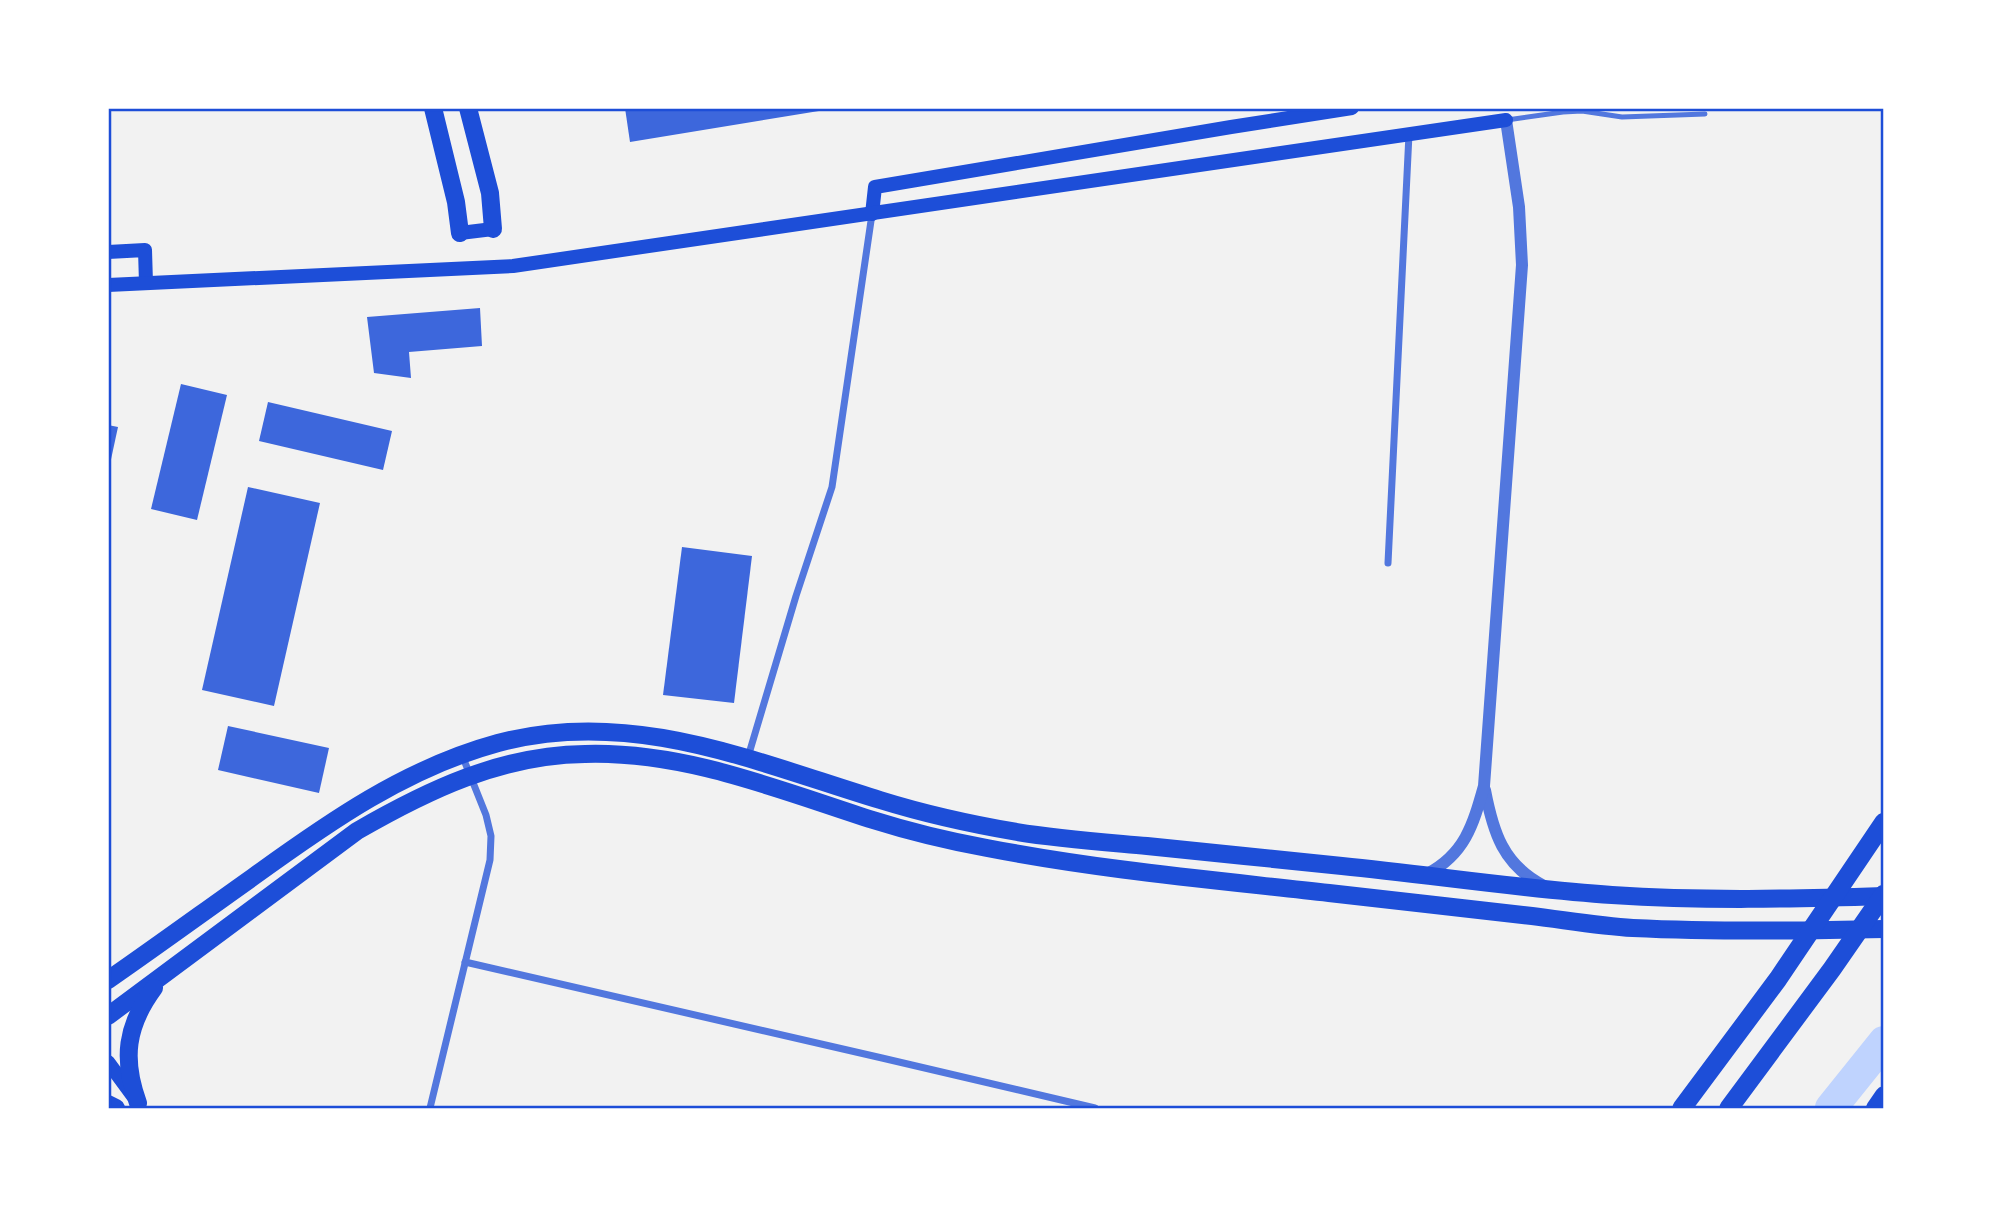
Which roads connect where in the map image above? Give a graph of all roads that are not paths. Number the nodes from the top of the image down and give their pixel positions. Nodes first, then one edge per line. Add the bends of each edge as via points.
1 (433, 108) edge
2 (468, 108) edge
3 (1352, 108) edge
4 (1504, 112) edge
5 (1705, 114) dead end
6 (1409, 133) junction
7 (872, 214) junction
8 (493, 229) joint
9 (460, 233) joint
10 (108, 252) edge
11 (146, 283) junction
12 (108, 285) edge
13 (1388, 563) dead end
14 (462, 755) junction
15 (748, 757) junction
16 (470, 776) junction
17 (1484, 786) junction
18 (1884, 822) edge
19 (1427, 874) junction
20 (1548, 889) junction
21 (1884, 895) edge
22 (1659, 897) junction
23 (1657, 928) junction
24 (1884, 929) edge
25 (466, 962) junction
26 (165, 974) junction
27 (108, 980) edge
28 (108, 1016) edge
29 (108, 1062) edge
30 (108, 1093) edge
31 (1884, 1095) edge
32 (108, 1104) edge
33 (140, 1106) edge
34 (118, 1108) edge
35 (430, 1108) edge
36 (1095, 1108) edge
37 (1682, 1108) edge
38 (1729, 1108) edge
39 (1875, 1108) edge

1 - 9 main road
2 - 8 main road via 490,193
3 - 7 main road via 875,187
4 - 5 lane via 1582,111 1622,117
4 - 6 main road
4 - 17 street via 1522,265
6 - 7 main road
6 - 13 street
7 - 11 main road via 503,267
7 - 15 street via 832,487
8 - 9 main road
10 - 11 main road via 145,250
11 - 12 main road
14 - 15 main road via 498,743 579,730 655,736
14 - 16 street
14 - 27 main road via 389,786 346,812
15 - 19 main road via 924,813 1020,833
16 - 23 main road via 505,764 568,755 656,758 773,787 911,831 1055,861
16 - 25 street via 491,835 490,860
16 - 26 main road via 400,806 357,831
17 - 19 street via 1463,843 1447,862
17 - 20 street via 1498,840 1518,867
18 - 37 highway via 1778,979
19 - 20 main road
20 - 22 main road
21 - 22 main road via 1762,900
21 - 38 highway
22 - 23 main road
23 - 24 main road via 1763,932
25 - 35 street
25 - 36 street
26 - 28 main road
26 - 33 main road via 142,1007 129,1041 128,1072
29 - 33 main road
30 - 34 main road
31 - 39 main road
32 - 34 main road

